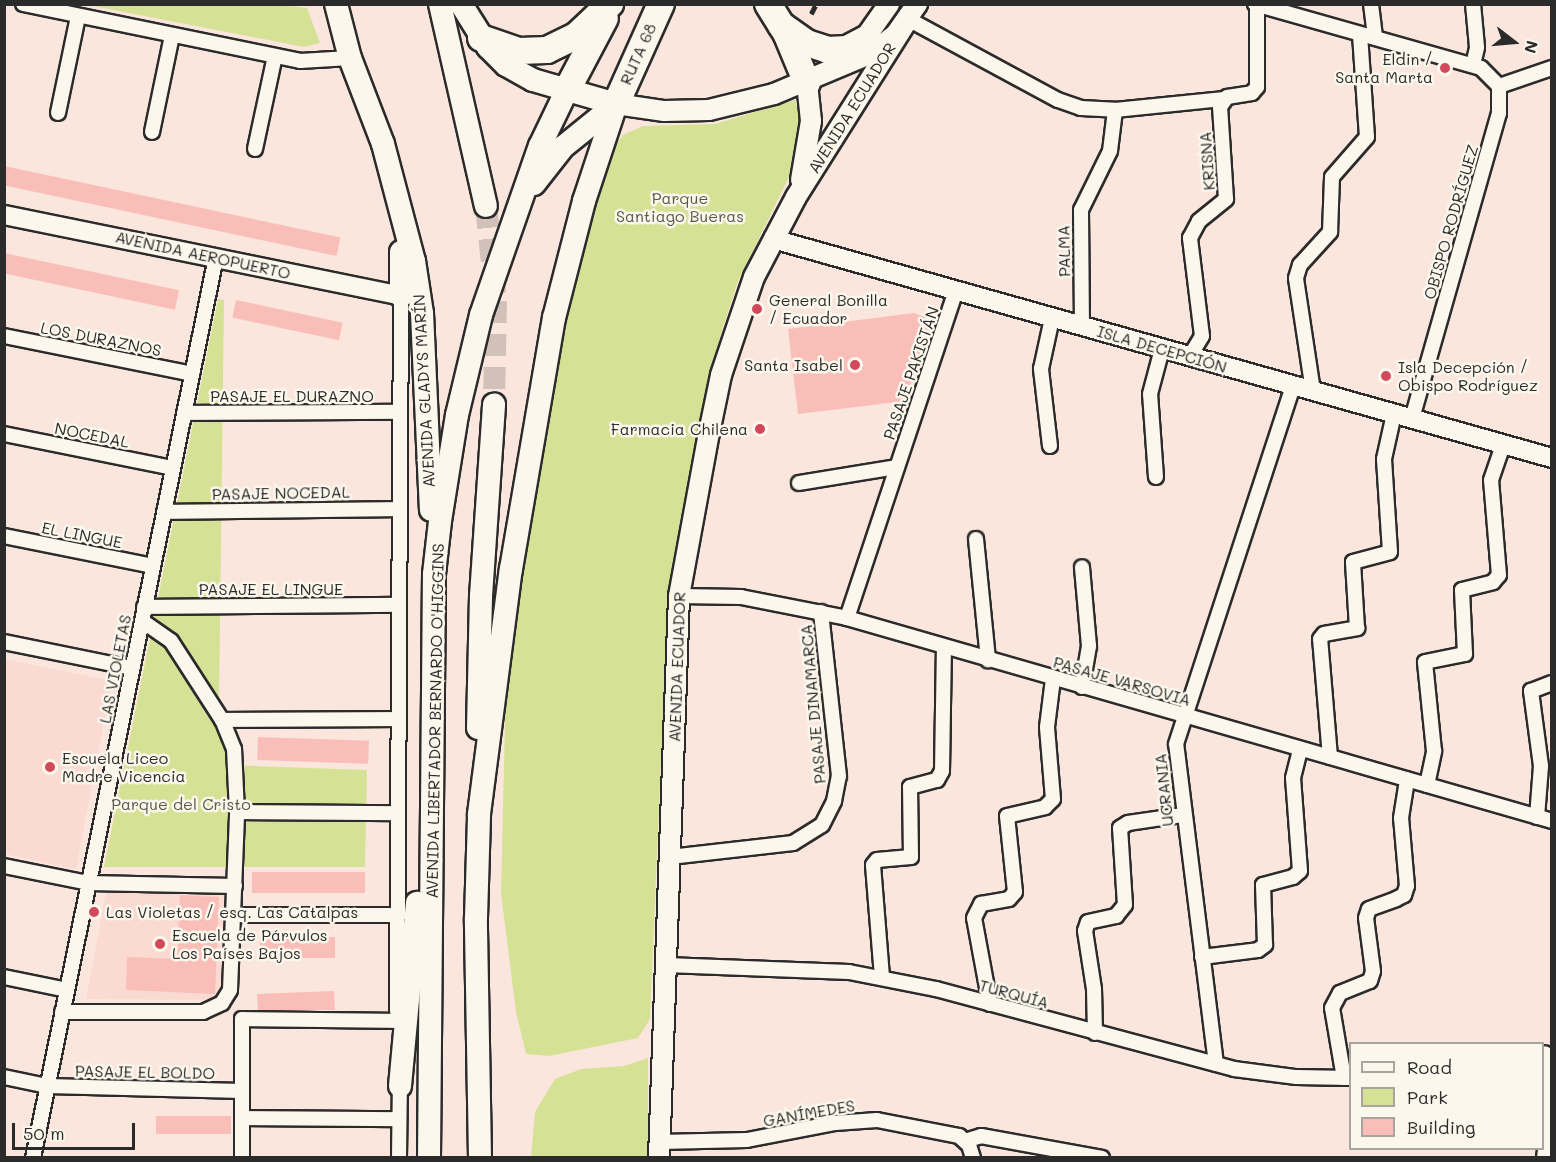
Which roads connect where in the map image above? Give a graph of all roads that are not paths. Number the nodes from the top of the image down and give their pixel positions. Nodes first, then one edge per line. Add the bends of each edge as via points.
1 (22, 4) edge
2 (336, 4) edge
3 (440, 4) edge
4 (461, 4) edge
5 (611, 4) edge
6 (661, 4) edge
7 (889, 4) edge
8 (1371, 4) edge
9 (1473, 4) edge
10 (1256, 5) edge
11 (912, 12) edge
12 (774, 15) edge
13 (78, 16) junction
14 (1360, 34) junction
15 (172, 35) junction
16 (481, 38) junction
17 (1375, 38) junction
18 (866, 39) junction
19 (275, 56) junction
20 (350, 58) junction
21 (1473, 65) junction
22 (1551, 68) edge
23 (818, 78) junction
24 (1498, 86) junction
25 (567, 90) junction
26 (1224, 99) junction
27 (616, 104) junction
28 (1115, 110) junction
29 (58, 113) dead end
30 (152, 132) dead end
31 (255, 149) dead end
32 (395, 185) junction
33 (796, 197) junction
34 (486, 206) tunnel mouth
35 (4, 215) edge
36 (512, 220) junction
37 (773, 239) junction
38 (216, 257) junction
39 (956, 290) junction
40 (401, 296) junction
41 (1052, 318) junction
42 (1082, 326) junction
43 (4, 336) edge
44 (1162, 349) junction
45 (1190, 356) junction
46 (192, 374) junction
47 (1293, 386) junction
48 (1313, 391) junction
49 (494, 404) tunnel mouth
50 (400, 412) junction
51 (184, 413) junction
52 (1394, 414) junction
53 (1412, 419) junction
54 (4, 434) edge
55 (1503, 445) junction
56 (1050, 446) dead end
57 (1551, 458) edge
58 (897, 467) junction
59 (173, 468) junction
60 (1156, 477) dead end
61 (799, 483) dead end
62 (399, 509) junction
63 (164, 512) junction
64 (4, 536) edge
65 (976, 539) dead end
66 (153, 566) junction
67 (1082, 567) dead end
68 (434, 574) junction
69 (679, 596) junction
70 (398, 605) junction
71 (821, 612) junction
72 (143, 614) junction
73 (847, 618) junction
74 (4, 642) edge
75 (944, 647) junction
76 (988, 660) junction
77 (132, 668) junction
78 (1053, 679) junction
79 (1551, 683) edge
80 (1082, 687) junction
81 (1182, 715) junction
82 (398, 719) junction
83 (222, 720) junction
84 (1300, 749) junction
85 (1330, 758) junction
86 (1407, 780) junction
87 (432, 785) junction
88 (1427, 785) junction
89 (237, 812) junction
90 (397, 813) junction
91 (479, 814) junction
92 (1183, 816) junction
93 (1537, 817) junction
94 (1551, 821) edge
95 (670, 857) junction
96 (4, 866) edge
97 (88, 883) junction
98 (235, 886) junction
99 (234, 915) junction
100 (396, 915) junction
101 (1202, 957) junction
102 (666, 965) junction
103 (4, 977) edge
104 (882, 977) junction
105 (67, 990) junction
106 (222, 1003) junction
107 (990, 1004) junction
108 (62, 1012) junction
109 (242, 1019) junction
110 (398, 1021) junction
111 (1095, 1033) junction
112 (1546, 1053) edge
113 (1216, 1064) junction
114 (4, 1077) edge
115 (1347, 1078) edge
116 (47, 1086) junction
117 (400, 1086) junction
118 (242, 1091) junction
119 (242, 1118) junction
120 (399, 1119) junction
121 (1550, 1129) edge
122 (965, 1141) junction
123 (660, 1150) edge
124 (33, 1158) edge
125 (242, 1158) edge
126 (399, 1158) edge
127 (429, 1158) edge
128 (480, 1158) edge
129 (974, 1158) edge
130 (1102, 1158) edge
131 (1544, 1158) edge

1 - 13 street
2 - 20 main road, AVENIDA GLADYS MARÍN
3 - 34 main road
4 - 16 main road
5 - 16 highway via 576,36 547,50 526,52
5 - 25 highway
6 - 27 highway, RUTA 68
7 - 18 main road
8 - 17 street
9 - 21 street via 1478,47
10 - 14 street
10 - 26 street via 1257,87 1252,93
11 - 23 main road via 872,53
11 - 28 street via 1058,100 1081,108
11 - 33 main road, AVENIDA ECUADOR
12 - 18 highway via 807,43 828,50 847,49
12 - 23 highway
13 - 15 street
13 - 29 street
14 - 17 street
14 - 48 street via 1367,137 1335,171 1330,184 1330,232 1300,265 1296,278
15 - 19 street
15 - 30 street
16 - 25 main road via 495,56 519,73
17 - 21 street
18 - 23 main road
19 - 20 street via 310,62
19 - 31 street
20 - 32 main road, AVENIDA GLADYS MARÍN
21 - 24 street via 1488,73
22 - 24 street
23 - 27 main road via 709,110 664,111
23 - 33 main road, AVENIDA ECUADOR via 810,140
24 - 53 street, OBISPO RODRÍGUEZ via 1499,113
25 - 27 main road
25 - 36 main road, AVENIDA LIBERTADOR BERNARDO O'HIGGINS
26 - 28 street
26 - 45 street, KRISNA via 1220,111 1227,193 1222,204 1194,226 1190,238 1202,336
27 - 36 main road via 551,160
27 - 91 main road via 582,211 543,374 511,569
28 - 42 street, PALMA via 1110,151 1084,203 1080,220
32 - 40 main road
32 - 68 main road, AVENIDA GLADYS MARÍN via 422,313
33 - 37 main road, AVENIDA ECUADOR
35 - 38 street, AVENIDA AEROPUERTO
36 - 68 main road, AVENIDA LIBERTADOR BERNARDO O'HIGGINS via 481,315 459,405
37 - 39 street, ISLA DECEPCIÓN
37 - 69 main road, AVENIDA ECUADOR via 742,308 721,375
38 - 40 street, AVENIDA AEROPUERTO
38 - 46 street, LAS VIOLETAS
39 - 41 street, ISLA DECEPCIÓN
39 - 58 street, PASAJE PAKISTÁN
40 - 50 street
41 - 42 street, ISLA DECEPCIÓN
41 - 56 street via 1041,369
42 - 44 street, ISLA DECEPCIÓN
43 - 46 street, LOS DURAZNOS
44 - 45 street, ISLA DECEPCIÓN
44 - 60 street via 1150,394
45 - 47 street, ISLA DECEPCIÓN
46 - 51 street, LAS VIOLETAS
47 - 48 street, ISLA DECEPCIÓN
47 - 81 street, UCRANIA
48 - 52 street, ISLA DECEPCIÓN
49 - 91 main road via 481,608
50 - 51 street, PASAJE EL DURAZNO
50 - 62 street
51 - 59 street, LAS VIOLETAS
52 - 53 street, ISLA DECEPCIÓN
52 - 85 street via 1384,459 1390,552 1353,562 1357,628 1324,634 1320,639
53 - 55 street, ISLA DECEPCIÓN
54 - 59 street, NOCEDAL
55 - 57 street, ISLA DECEPCIÓN
55 - 88 street via 1491,480 1499,575 1493,582 1462,590 1465,654 1425,662 1434,751
58 - 61 street, PASAJE PAKISTÁN
58 - 73 street, PASAJE PAKISTÁN
59 - 63 street, LAS VIOLETAS
62 - 63 street, PASAJE NOCEDAL
62 - 70 street
63 - 66 street, LAS VIOLETAS
64 - 66 street, EL LINGUE
65 - 76 street
66 - 72 street, LAS VIOLETAS
67 - 80 street via 1089,646
68 - 87 main road, AVENIDA LIBERTADOR BERNARDO O'HIGGINS
69 - 71 street, PASAJE VARSOVIA via 741,597
69 - 95 main road, AVENIDA ECUADOR
70 - 72 street, PASAJE EL LINGUE
70 - 82 street
71 - 73 street, PASAJE VARSOVIA
71 - 95 street, PASAJE DINAMARCA via 838,776 834,801 822,825 793,843
72 - 77 street, LAS VIOLETAS
72 - 83 street via 171,641
73 - 75 street, PASAJE VARSOVIA
74 - 77 street
75 - 76 street, PASAJE VARSOVIA
75 - 104 street via 942,771 937,780 910,788 911,857 877,860 873,865
76 - 78 street, PASAJE VARSOVIA
77 - 97 street, LAS VIOLETAS
78 - 80 street, PASAJE VARSOVIA
78 - 107 street via 1047,726 1053,799 1045,807 1007,816 1015,892 1009,899 981,904 974,918
79 - 93 street via 1531,691 1542,766
80 - 81 street, PASAJE VARSOVIA
81 - 84 street, PASAJE VARSOVIA
81 - 92 street, UCRANIA via 1176,760
82 - 83 street
82 - 90 street
83 - 89 street via 234,749
84 - 85 street, PASAJE VARSOVIA
84 - 101 street via 1293,788 1300,871 1293,877 1263,885 1265,945 1258,950
85 - 86 street, PASAJE VARSOVIA
86 - 88 street, PASAJE VARSOVIA
86 - 115 street via 1401,818 1407,886 1404,895 1368,909 1373,971 1370,981 1340,993 1332,1008
87 - 117 main road via 418,876
87 - 127 main road, AVENIDA LIBERTADOR BERNARDO O'HIGGINS
88 - 93 street, PASAJE VARSOVIA
89 - 90 street
89 - 98 street
90 - 100 street
91 - 128 main road via 476,918
92 - 101 street, UCRANIA
92 - 111 street via 1128,823 1120,828 1125,905 1116,916 1088,922 1085,931 1094,988
93 - 94 street, PASAJE VARSOVIA
95 - 102 main road, AVENIDA ECUADOR
96 - 97 street
97 - 98 street
97 - 105 street, LAS VIOLETAS
98 - 99 street
99 - 100 street
99 - 106 street via 232,980
100 - 110 street
101 - 113 street, UCRANIA
102 - 104 street, TURQUÍA via 806,968
102 - 123 main road, AVENIDA ECUADOR
103 - 105 street
104 - 107 street, TURQUÍA
105 - 108 street, LAS VIOLETAS
106 - 108 street via 203,1012
106 - 109 street
107 - 111 street, TURQUÍA
108 - 116 street, LAS VIOLETAS
109 - 110 street
109 - 118 street
110 - 117 street
111 - 113 street, TURQUÍA
112 - 121 street
113 - 115 street, TURQUÍA via 1277,1076
114 - 116 street, PASAJE EL BOLDO
116 - 118 street, PASAJE EL BOLDO
116 - 124 street, LAS VIOLETAS
117 - 120 street
118 - 119 street
119 - 120 street
119 - 125 street
120 - 126 street
121 - 131 street
122 - 123 street, GANÍMEDES via 952,1134 865,1120
122 - 129 street
122 - 130 street, GANÍMEDES via 981,1136

